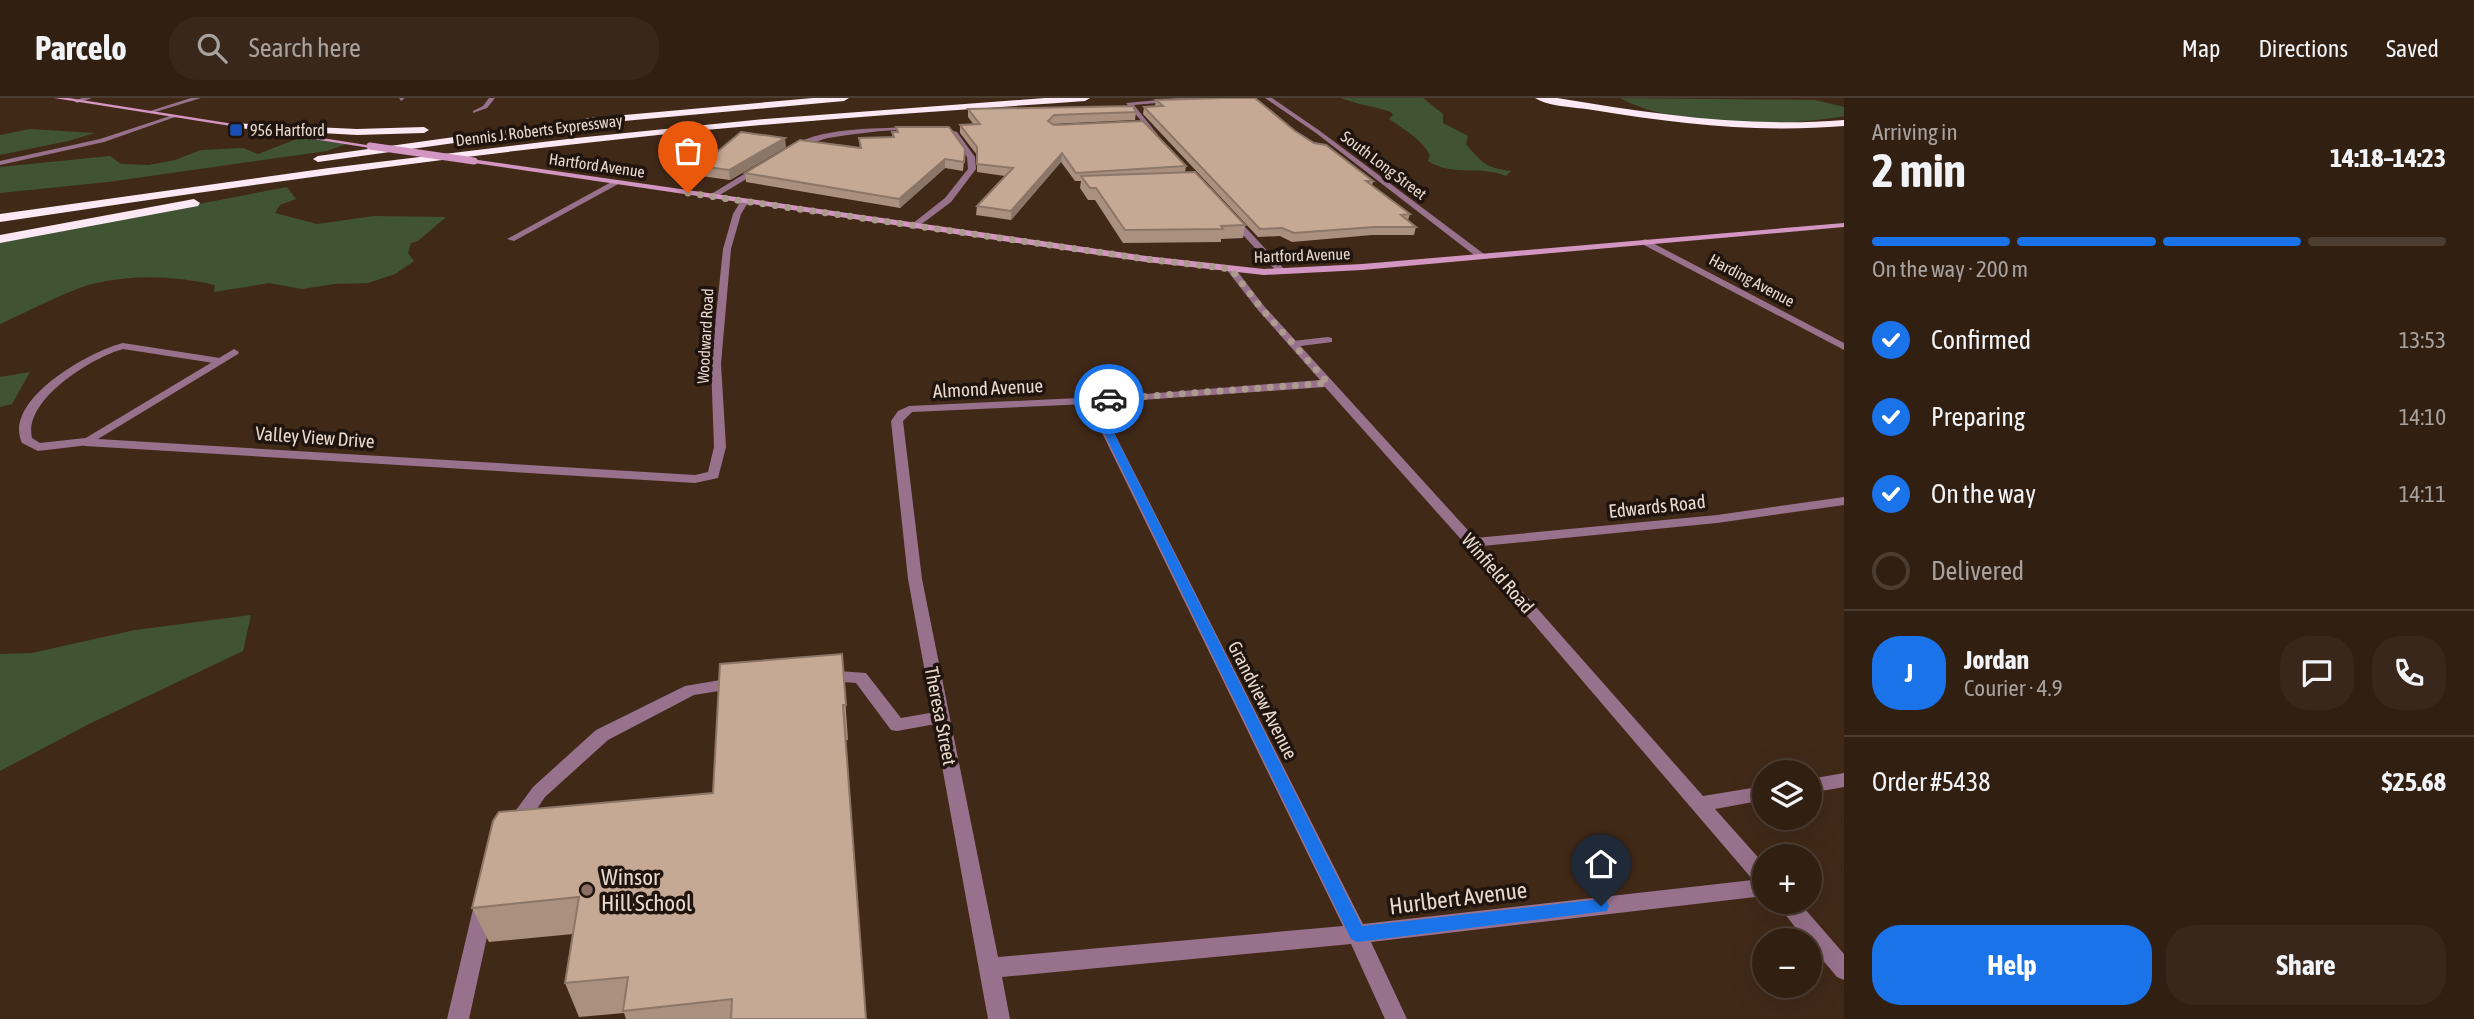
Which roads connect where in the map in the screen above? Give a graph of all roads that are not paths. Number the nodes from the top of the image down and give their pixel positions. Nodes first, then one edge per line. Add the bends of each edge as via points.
1 (57, 98) edge
2 (89, 98) edge
3 (198, 98) edge
4 (492, 98) edge
5 (764, 98) edge
6 (844, 98) edge
7 (957, 98) edge
8 (1085, 98) edge
9 (1210, 98) edge
10 (1268, 98) edge
11 (1540, 98) edge
12 (77, 101) junction
13 (1623, 101) dead end
14 (475, 112) dead end
15 (150, 113) junction
16 (1844, 115) edge
17 (175, 116) junction
18 (1844, 123) edge
19 (1145, 124) junction
20 (234, 125) junction
21 (479, 125) dead end
22 (1132, 125) edge
23 (432, 129) dead end
24 (1161, 141) edge
25 (548, 144) junction
26 (784, 154) edge
27 (307, 160) dead end
28 (0, 163) edge
29 (766, 165) edge
30 (246, 170) dead end
31 (221, 174) junction
32 (618, 183) junction
33 (712, 196) junction
34 (29, 201) dead end
35 (745, 201) junction
36 (1226, 210) edge
37 (0, 218) edge
38 (1844, 225) edge
39 (915, 226) junction
40 (0, 239) edge
41 (510, 239) dead end
42 (1645, 242) junction
43 (1481, 256) junction
44 (1231, 269) junction
45 (1282, 272) junction
46 (1328, 340) dead end
47 (1293, 344) junction
48 (1844, 347) edge
49 (234, 352) dead end
50 (220, 361) junction
51 (1328, 383) junction
52 (1092, 400) junction
53 (902, 413) joint
54 (85, 442) junction
55 (714, 475) joint
56 (1844, 501) edge
57 (1472, 543) junction
58 (810, 676) edge
59 (758, 680) edge
60 (942, 716) junction
61 (1844, 780) edge
62 (1822, 784) edge
63 (1752, 795) edge
64 (1699, 804) junction
65 (504, 842) edge
66 (1752, 864) edge
67 (1752, 888) edge
68 (488, 890) edge
69 (1796, 914) edge
70 (1357, 934) junction
71 (990, 968) junction
72 (1844, 970) edge
73 (458, 1019) edge
74 (999, 1019) edge
75 (1396, 1019) edge

1 - 12 main road, Hartford Avenue
2 - 12 street
3 - 15 street
4 - 14 street
5 - 21 highway
6 - 27 highway via 581,122
7 - 31 highway, Dennis J. Roberts Expressway via 615,127
8 - 25 highway, Dennis J. Roberts Expressway via 805,118
9 - 19 street via 1129,103
10 - 43 street, South Long Street
11 - 18 highway via 1719,125
12 - 15 main road, Hartford Avenue
13 - 16 highway via 1678,115 1729,120 1792,121
15 - 17 main road, Hartford Avenue
17 - 20 main road, Hartford Avenue
17 - 28 street via 102,141
19 - 22 street
19 - 24 street
20 - 23 highway via 357,132
20 - 32 main road, Hartford Avenue, bridge
25 - 37 highway, Dennis J. Roberts Expressway
25 - 40 highway
26 - 39 street via 816,139 861,133 955,133 971,157 972,169 947,200
29 - 33 street
30 - 31 highway
31 - 34 highway, Dennis J. Roberts Expressway
32 - 33 main road, Hartford Avenue
32 - 41 street
33 - 35 main road, Hartford Avenue
35 - 39 main road, Hartford Avenue
35 - 55 street, Woodward Road via 727,249 716,364 720,447
36 - 45 street
38 - 42 main road, Hartford Avenue
39 - 44 main road, Hartford Avenue
42 - 43 main road, Hartford Avenue
42 - 48 street, Harding Avenue
43 - 45 main road, Hartford Avenue
44 - 45 main road, Hartford Avenue
44 - 47 street, Winfield Road
46 - 47 street
47 - 51 street, Winfield Road
49 - 50 street
50 - 54 street
50 - 54 street, Valley View Drive via 122,346 88,361 59,380 35,404 24,425 26,440 38,447
51 - 52 street, Almond Avenue
51 - 57 street, Winfield Road
52 - 53 street, Almond Avenue
52 - 70 street, Grandview Avenue
53 - 60 street, Theresa Street via 897,421 915,579
54 - 55 street, Valley View Drive via 695,479
56 - 57 street, Edwards Road via 1717,519
57 - 64 street, Winfield Road
58 - 60 street via 860,677 897,725
59 - 65 street via 691,690 602,735 539,792
60 - 71 street, Theresa Street
61 - 62 street
63 - 64 street
64 - 66 street, Winfield Road
67 - 70 street, Hurlbert Avenue
68 - 73 street
69 - 72 street
70 - 71 street, Hurlbert Avenue
70 - 75 street, Grandview Avenue
71 - 74 street, Theresa Street

